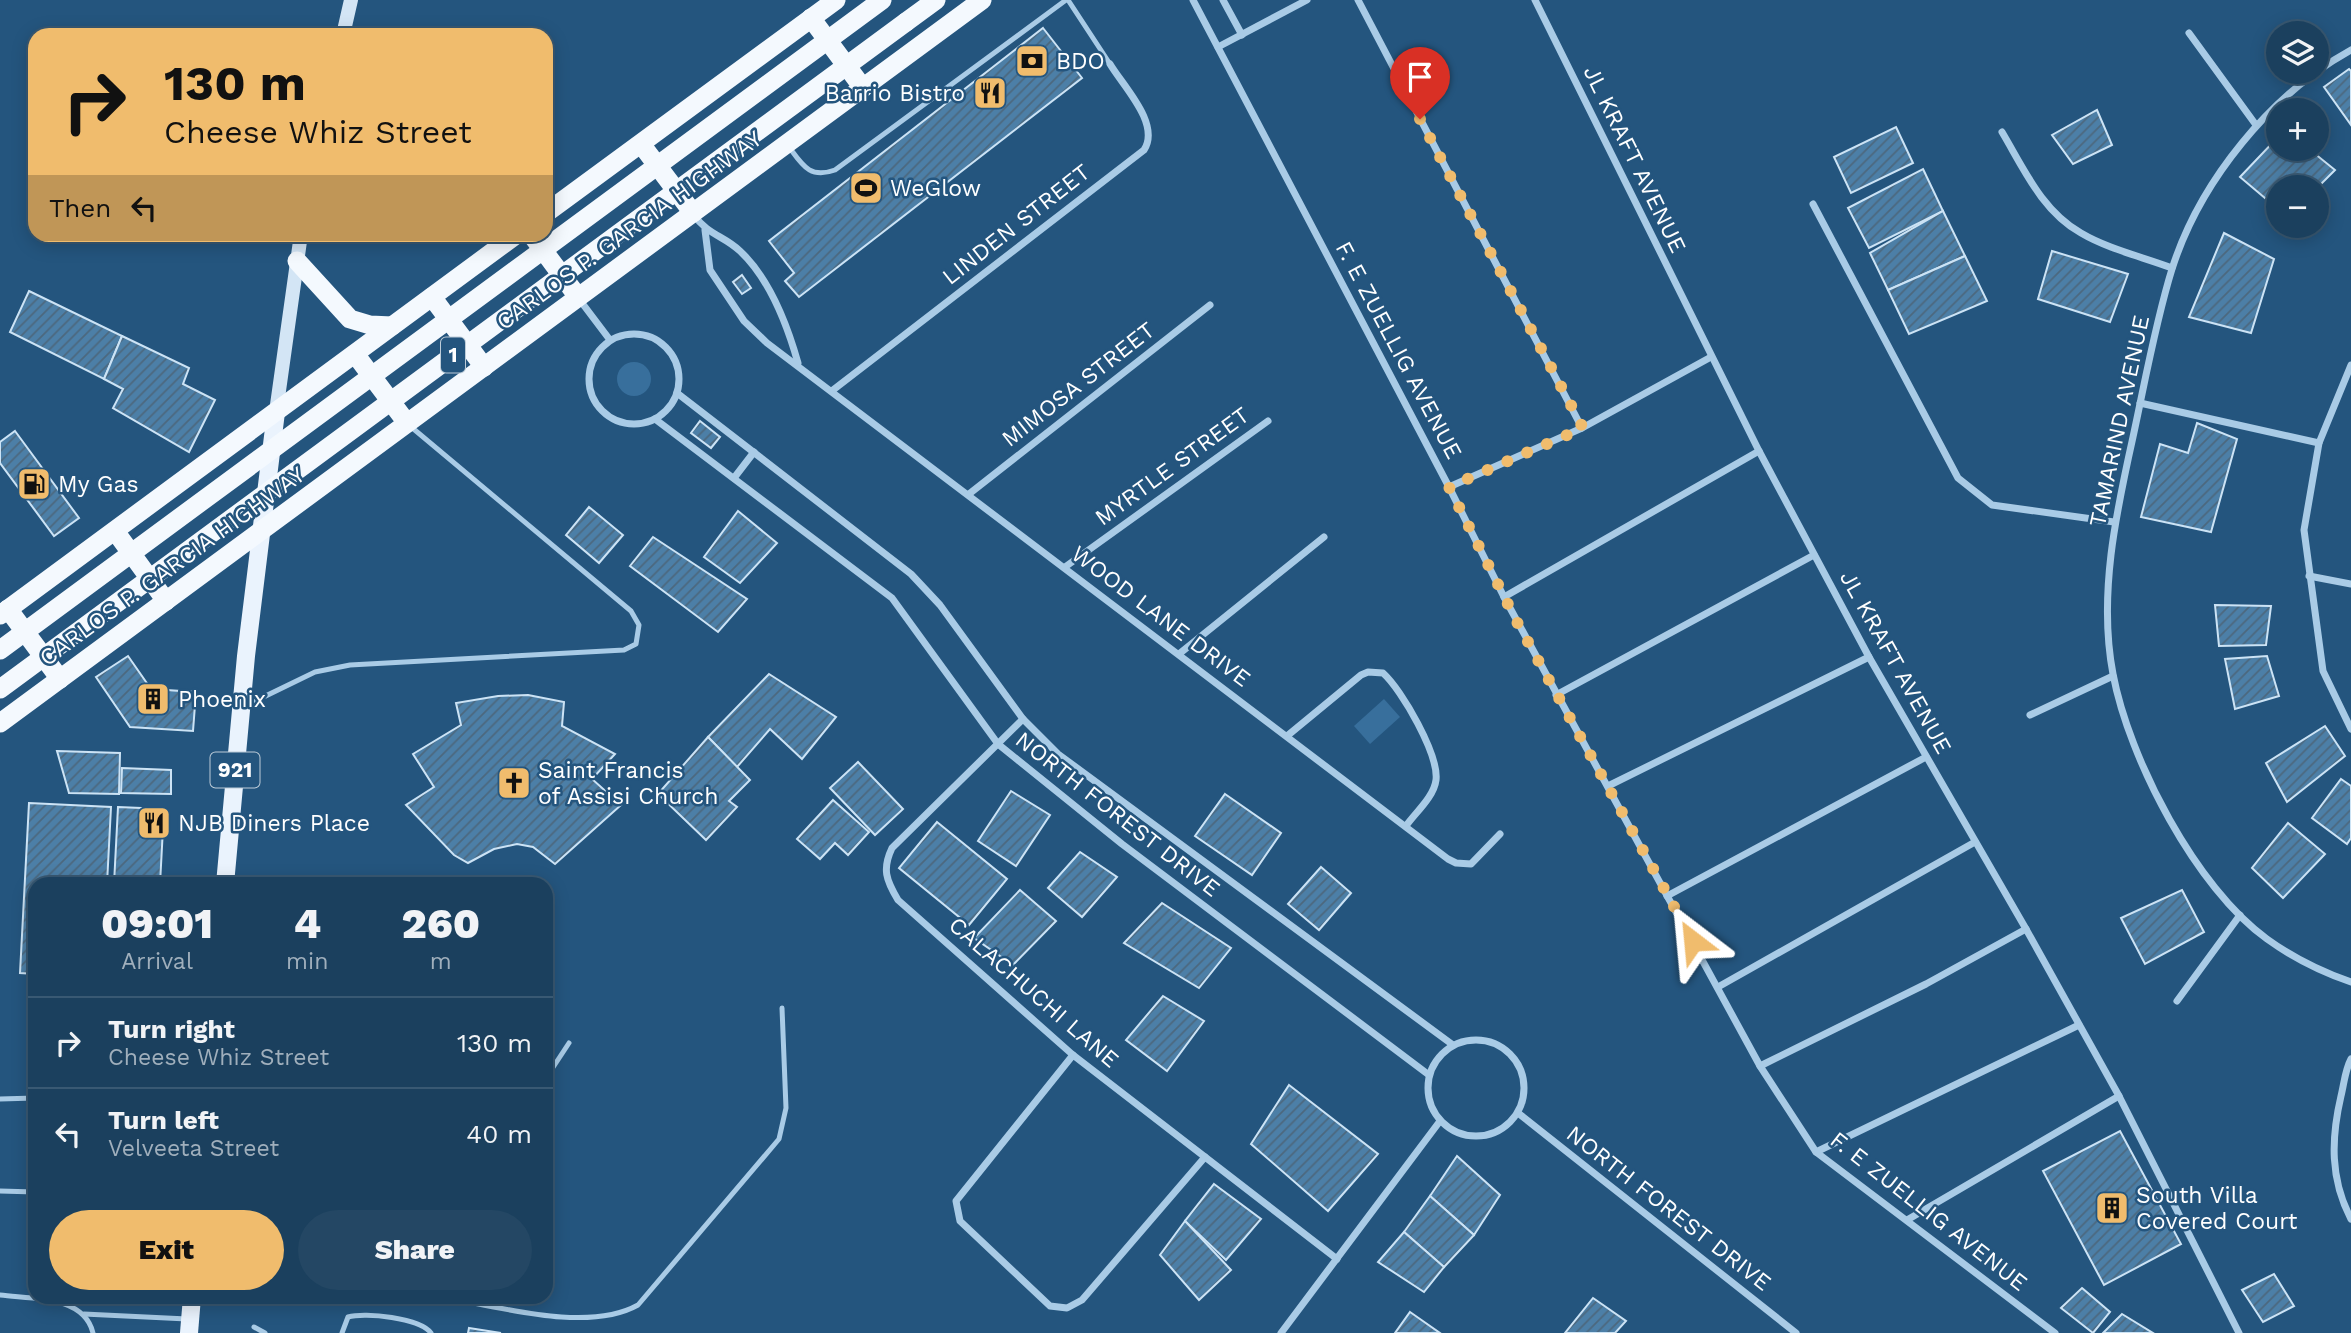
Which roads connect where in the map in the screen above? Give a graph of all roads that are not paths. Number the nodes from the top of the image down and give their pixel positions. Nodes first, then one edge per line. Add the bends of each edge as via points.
1 (351, 0) edge
2 (836, 0) edge
3 (882, 0) edge
4 (936, 0) edge
5 (982, 0) edge
6 (1067, 0) edge
7 (1192, 0) edge
8 (1223, 0) edge
9 (1307, 0) edge
10 (1358, 0) edge
11 (1535, 0) edge
12 (811, 18) junction
13 (345, 28) edge
14 (2189, 33) dead end
15 (1242, 35) junction
16 (1218, 47) junction
17 (2351, 50) edge
18 (1110, 64) joint
19 (863, 88) junction
20 (2256, 125) junction
21 (2002, 132) dead end
22 (640, 144) junction
23 (787, 144) junction
24 (1813, 204) dead end
25 (553, 208) edge
26 (693, 214) junction
27 (705, 230) junction
28 (300, 242) edge
29 (506, 242) edge
30 (537, 242) edge
31 (297, 261) junction
32 (2172, 268) junction
33 (432, 297) junction
34 (578, 298) junction
35 (1210, 305) dead end
36 (392, 326) junction
37 (610, 340) junction
38 (355, 354) junction
39 (1711, 357) junction
40 (798, 363) junction
41 (2351, 365) edge
42 (484, 367) junction
43 (833, 390) junction
44 (677, 393) junction
45 (2140, 403) junction
46 (276, 412) junction
47 (654, 419) junction
48 (1268, 421) dead end
49 (407, 424) junction
50 (1583, 428) junction
51 (2319, 443) junction
52 (754, 452) junction
53 (1759, 452) junction
54 (734, 478) junction
55 (1449, 487) junction
56 (970, 494) junction
57 (2114, 522) junction
58 (115, 531) junction
59 (261, 531) junction
60 (1324, 537) dead end
61 (1814, 555) junction
62 (1065, 567) junction
63 (2309, 576) junction
64 (2351, 584) edge
65 (1504, 597) junction
66 (166, 601) junction
67 (4, 612) edge
68 (0, 650) edge
69 (1179, 654) junction
70 (1868, 657) junction
71 (2113, 676) junction
72 (60, 679) junction
73 (0, 689) edge
74 (1556, 695) junction
75 (241, 708) junction
76 (2030, 715) dead end
77 (1023, 719) junction
78 (0, 723) edge
79 (2351, 729) edge
80 (1287, 736) junction
81 (998, 744) junction
82 (1926, 757) junction
83 (1608, 786) junction
84 (1406, 826) junction
85 (1500, 834) dead end
86 (1975, 842) junction
87 (226, 877) edge
88 (1667, 896) junction
89 (2240, 915) junction
90 (2026, 929) junction
91 (2351, 982) edge
92 (1718, 987) junction
93 (2177, 1000) dead end
94 (782, 1008) dead end
95 (2079, 1025) junction
96 (569, 1043) dead end
97 (1453, 1045) junction
98 (1073, 1055) junction
99 (2351, 1059) edge
100 (1760, 1066) junction
101 (553, 1067) edge
102 (1429, 1074) junction
103 (2119, 1096) junction
104 (28, 1098) edge
105 (0, 1099) edge
106 (1518, 1113) junction
107 (1440, 1121) junction
108 (1816, 1152) junction
109 (1205, 1157) junction
110 (0, 1191) edge
111 (28, 1192) edge
112 (2350, 1216) edge
113 (1907, 1220) junction
114 (1337, 1259) junction
115 (0, 1295) edge
116 (28, 1299) edge
117 (62, 1304) edge
118 (191, 1304) edge
119 (484, 1304) edge
120 (84, 1314) junction
121 (189, 1326) edge
122 (254, 1327) dead end
123 (93, 1333) edge
124 (265, 1333) edge
125 (342, 1333) edge
126 (431, 1333) edge
127 (1281, 1333) edge
128 (1796, 1333) edge
129 (2055, 1333) edge
130 (2239, 1333) edge

1 - 13 main road
2 - 12 highway
3 - 68 highway, CARLOS P. GARCIA HIGHWAY / 1, bridge
4 - 73 highway, CARLOS P. GARCIA HIGHWAY / 1, bridge
5 - 19 highway, CARLOS P. GARCIA HIGHWAY / 1
6 - 18 lane
6 - 23 lane via 835,170 810,172
7 - 16 street, F. E ZUELLIG AVENUE
8 - 15 street
9 - 15 street
10 - 50 street
11 - 39 street, JL KRAFT AVENUE
12 - 19 highway
12 - 22 highway
14 - 20 street
15 - 16 street
16 - 55 street, F. E ZUELLIG AVENUE
17 - 20 street, TAMARIND AVENUE via 2295,87
18 - 43 street, LINDEN STREET via 1147,122 1150,136 1144,150
19 - 23 highway, CARLOS P. GARCIA HIGHWAY / 1
20 - 32 street, TAMARIND AVENUE via 2225,166
21 - 32 street via 2037,192 2057,215 2082,234
22 - 25 highway
22 - 26 highway
23 - 26 highway, CARLOS P. GARCIA HIGHWAY / 1
24 - 57 street via 1958,478 1992,505
26 - 27 street, WOOD LANE DRIVE
26 - 34 highway, CARLOS P. GARCIA HIGHWAY / 1
27 - 40 street, WOOD LANE DRIVE via 739,249 754,267 789,332
27 - 40 street, WOOD LANE DRIVE via 710,270 721,290 756,333
28 - 31 main road
29 - 33 highway
30 - 34 highway
31 - 36 highway via 350,319
31 - 46 main road
32 - 45 street, TAMARIND AVENUE
33 - 36 highway
33 - 42 highway
34 - 37 street
34 - 42 highway, CARLOS P. GARCIA HIGHWAY / 1
35 - 56 street, MIMOSA STREET
36 - 38 highway
37 - 44 street via 640,334 668,348 680,377
37 - 47 street via 590,364 591,394 598,408 624,423
38 - 46 highway
38 - 49 highway
39 - 50 street
39 - 53 street, JL KRAFT AVENUE
40 - 43 street, WOOD LANE DRIVE
41 - 51 street
42 - 49 highway, CARLOS P. GARCIA HIGHWAY / 1
43 - 56 street, WOOD LANE DRIVE
44 - 47 street via 672,404
44 - 52 street, NORTH FOREST DRIVE
45 - 51 street
45 - 57 street, TAMARIND AVENUE
46 - 58 highway
46 - 59 main road
47 - 54 street, NORTH FOREST DRIVE
48 - 62 street, MYRTLE STREET
49 - 59 highway, CARLOS P. GARCIA HIGHWAY / 1
49 - 75 lane via 631,611 639,625 636,644 624,650 350,665 315,672
50 - 55 street
51 - 63 street via 2304,530
52 - 54 street
52 - 77 street, NORTH FOREST DRIVE via 911,574 940,605
53 - 61 street, JL KRAFT AVENUE
53 - 65 street
54 - 81 street, NORTH FOREST DRIVE via 892,598
55 - 65 street, F. E ZUELLIG AVENUE
56 - 62 street, WOOD LANE DRIVE
57 - 71 street, TAMARIND AVENUE via 2108,625
58 - 66 highway
58 - 67 highway
59 - 66 highway, CARLOS P. GARCIA HIGHWAY / 1
59 - 75 main road, 921
60 - 69 street
61 - 70 street, JL KRAFT AVENUE
61 - 74 street
62 - 69 street, WOOD LANE DRIVE
63 - 64 street
63 - 79 street via 2323,671
65 - 74 street, F. E ZUELLIG AVENUE
66 - 72 highway, CARLOS P. GARCIA HIGHWAY / 1
67 - 72 highway
69 - 80 street, WOOD LANE DRIVE
70 - 82 street, JL KRAFT AVENUE
70 - 83 street
71 - 76 street
71 - 89 street, TAMARIND AVENUE via 2149,778 2184,844
72 - 78 highway, CARLOS P. GARCIA HIGHWAY / 1
74 - 83 street, F. E ZUELLIG AVENUE
75 - 87 main road, 921
77 - 81 street, CALACHUCHI LANE
77 - 97 street, NORTH FOREST DRIVE via 1058,754
80 - 84 street, WOOD LANE DRIVE
80 - 84 street via 1360,675 1383,673 1396,688 1434,762 1432,791
81 - 98 street, CALACHUCHI LANE via 892,848 884,864 886,876 898,900
81 - 102 street, NORTH FOREST DRIVE via 1122,844
82 - 86 street, JL KRAFT AVENUE
82 - 88 street
83 - 88 street, F. E ZUELLIG AVENUE
84 - 85 street, WOOD LANE DRIVE via 1448,859 1464,865 1477,860
86 - 90 street, JL KRAFT AVENUE
86 - 92 street
88 - 92 street, F. E ZUELLIG AVENUE
89 - 91 street, TAMARIND AVENUE via 2266,939 2302,961
89 - 93 street
90 - 95 street, JL KRAFT AVENUE
90 - 100 street
92 - 100 street, F. E ZUELLIG AVENUE
94 - 119 lane via 786,1108 779,1139 638,1305 613,1318 579,1320
95 - 103 street, JL KRAFT AVENUE
95 - 108 street
96 - 101 lane
97 - 102 street
97 - 106 street via 1484,1040 1511,1055 1524,1083
98 - 109 street, CALACHUCHI LANE
98 - 109 street via 956,1201 960,1221 1050,1306 1067,1307 1082,1300
99 - 112 street via 2334,1124 2333,1156 2337,1187
100 - 108 street, F. E ZUELLIG AVENUE
102 - 107 street via 1427,1094
103 - 113 street
103 - 130 street, JL KRAFT AVENUE
104 - 105 lane
106 - 107 street via 1502,1129 1481,1136 1459,1133
106 - 128 street, NORTH FOREST DRIVE
107 - 114 street
108 - 113 street, F. E ZUELLIG AVENUE
109 - 114 street, CALACHUCHI LANE
110 - 111 lane
113 - 129 street, F. E ZUELLIG AVENUE
114 - 127 street
115 - 116 lane
117 - 120 lane
118 - 121 main road
120 - 121 lane
120 - 123 lane
122 - 124 lane
125 - 126 lane via 348,1317 360,1313 420,1324

